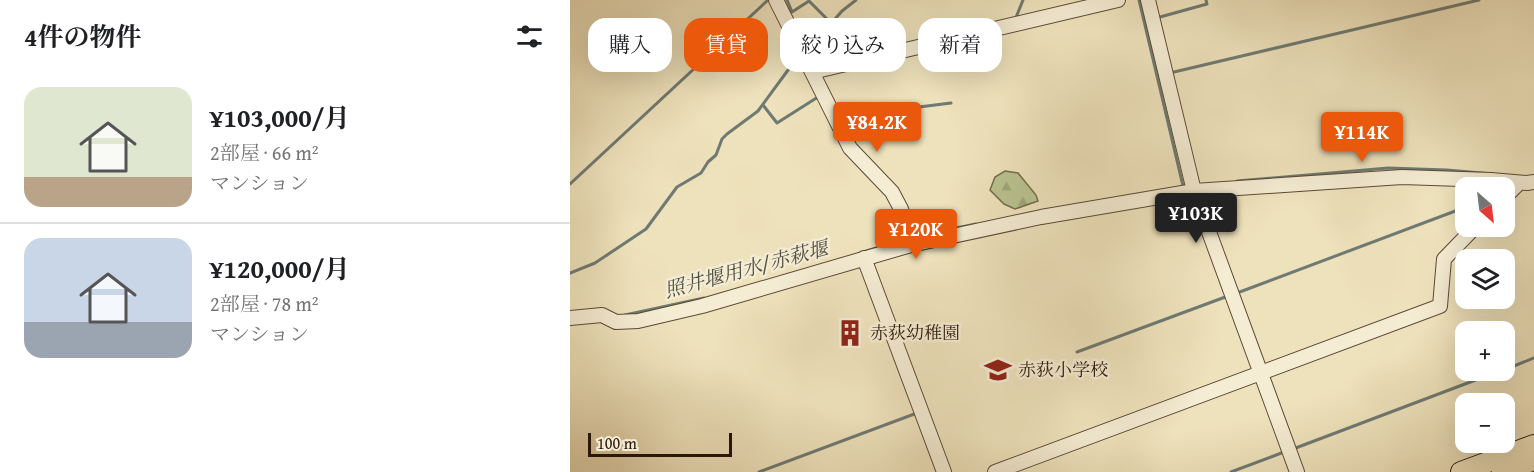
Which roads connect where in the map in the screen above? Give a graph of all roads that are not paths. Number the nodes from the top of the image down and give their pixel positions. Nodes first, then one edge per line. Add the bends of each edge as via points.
1 (776, 0) edge
2 (1118, 0) edge
3 (1148, 0) edge
4 (785, 18) edge
5 (906, 50) edge
6 (812, 72) edge
7 (1534, 182) edge
8 (1519, 183) junction
9 (1515, 187) edge
10 (1194, 191) junction
11 (1465, 237) edge
12 (911, 245) junction
13 (864, 258) junction
14 (570, 318) edge
15 (1259, 374) junction
16 (1534, 445) edge
17 (1534, 460) edge
18 (944, 472) edge
19 (995, 472) edge
20 (1297, 472) edge
21 (1461, 472) edge
22 (1502, 472) edge

1 - 4 street
2 - 5 street
3 - 10 street
6 - 12 street via 850,148 892,192
7 - 8 street
8 - 9 street
8 - 10 street via 1402,177
10 - 12 street via 1041,217
10 - 15 street
11 - 15 street via 1444,259 1440,306
12 - 13 street
13 - 14 street via 638,321 616,322 602,315
13 - 18 street
15 - 19 street
15 - 20 street
16 - 21 highway
17 - 22 highway

